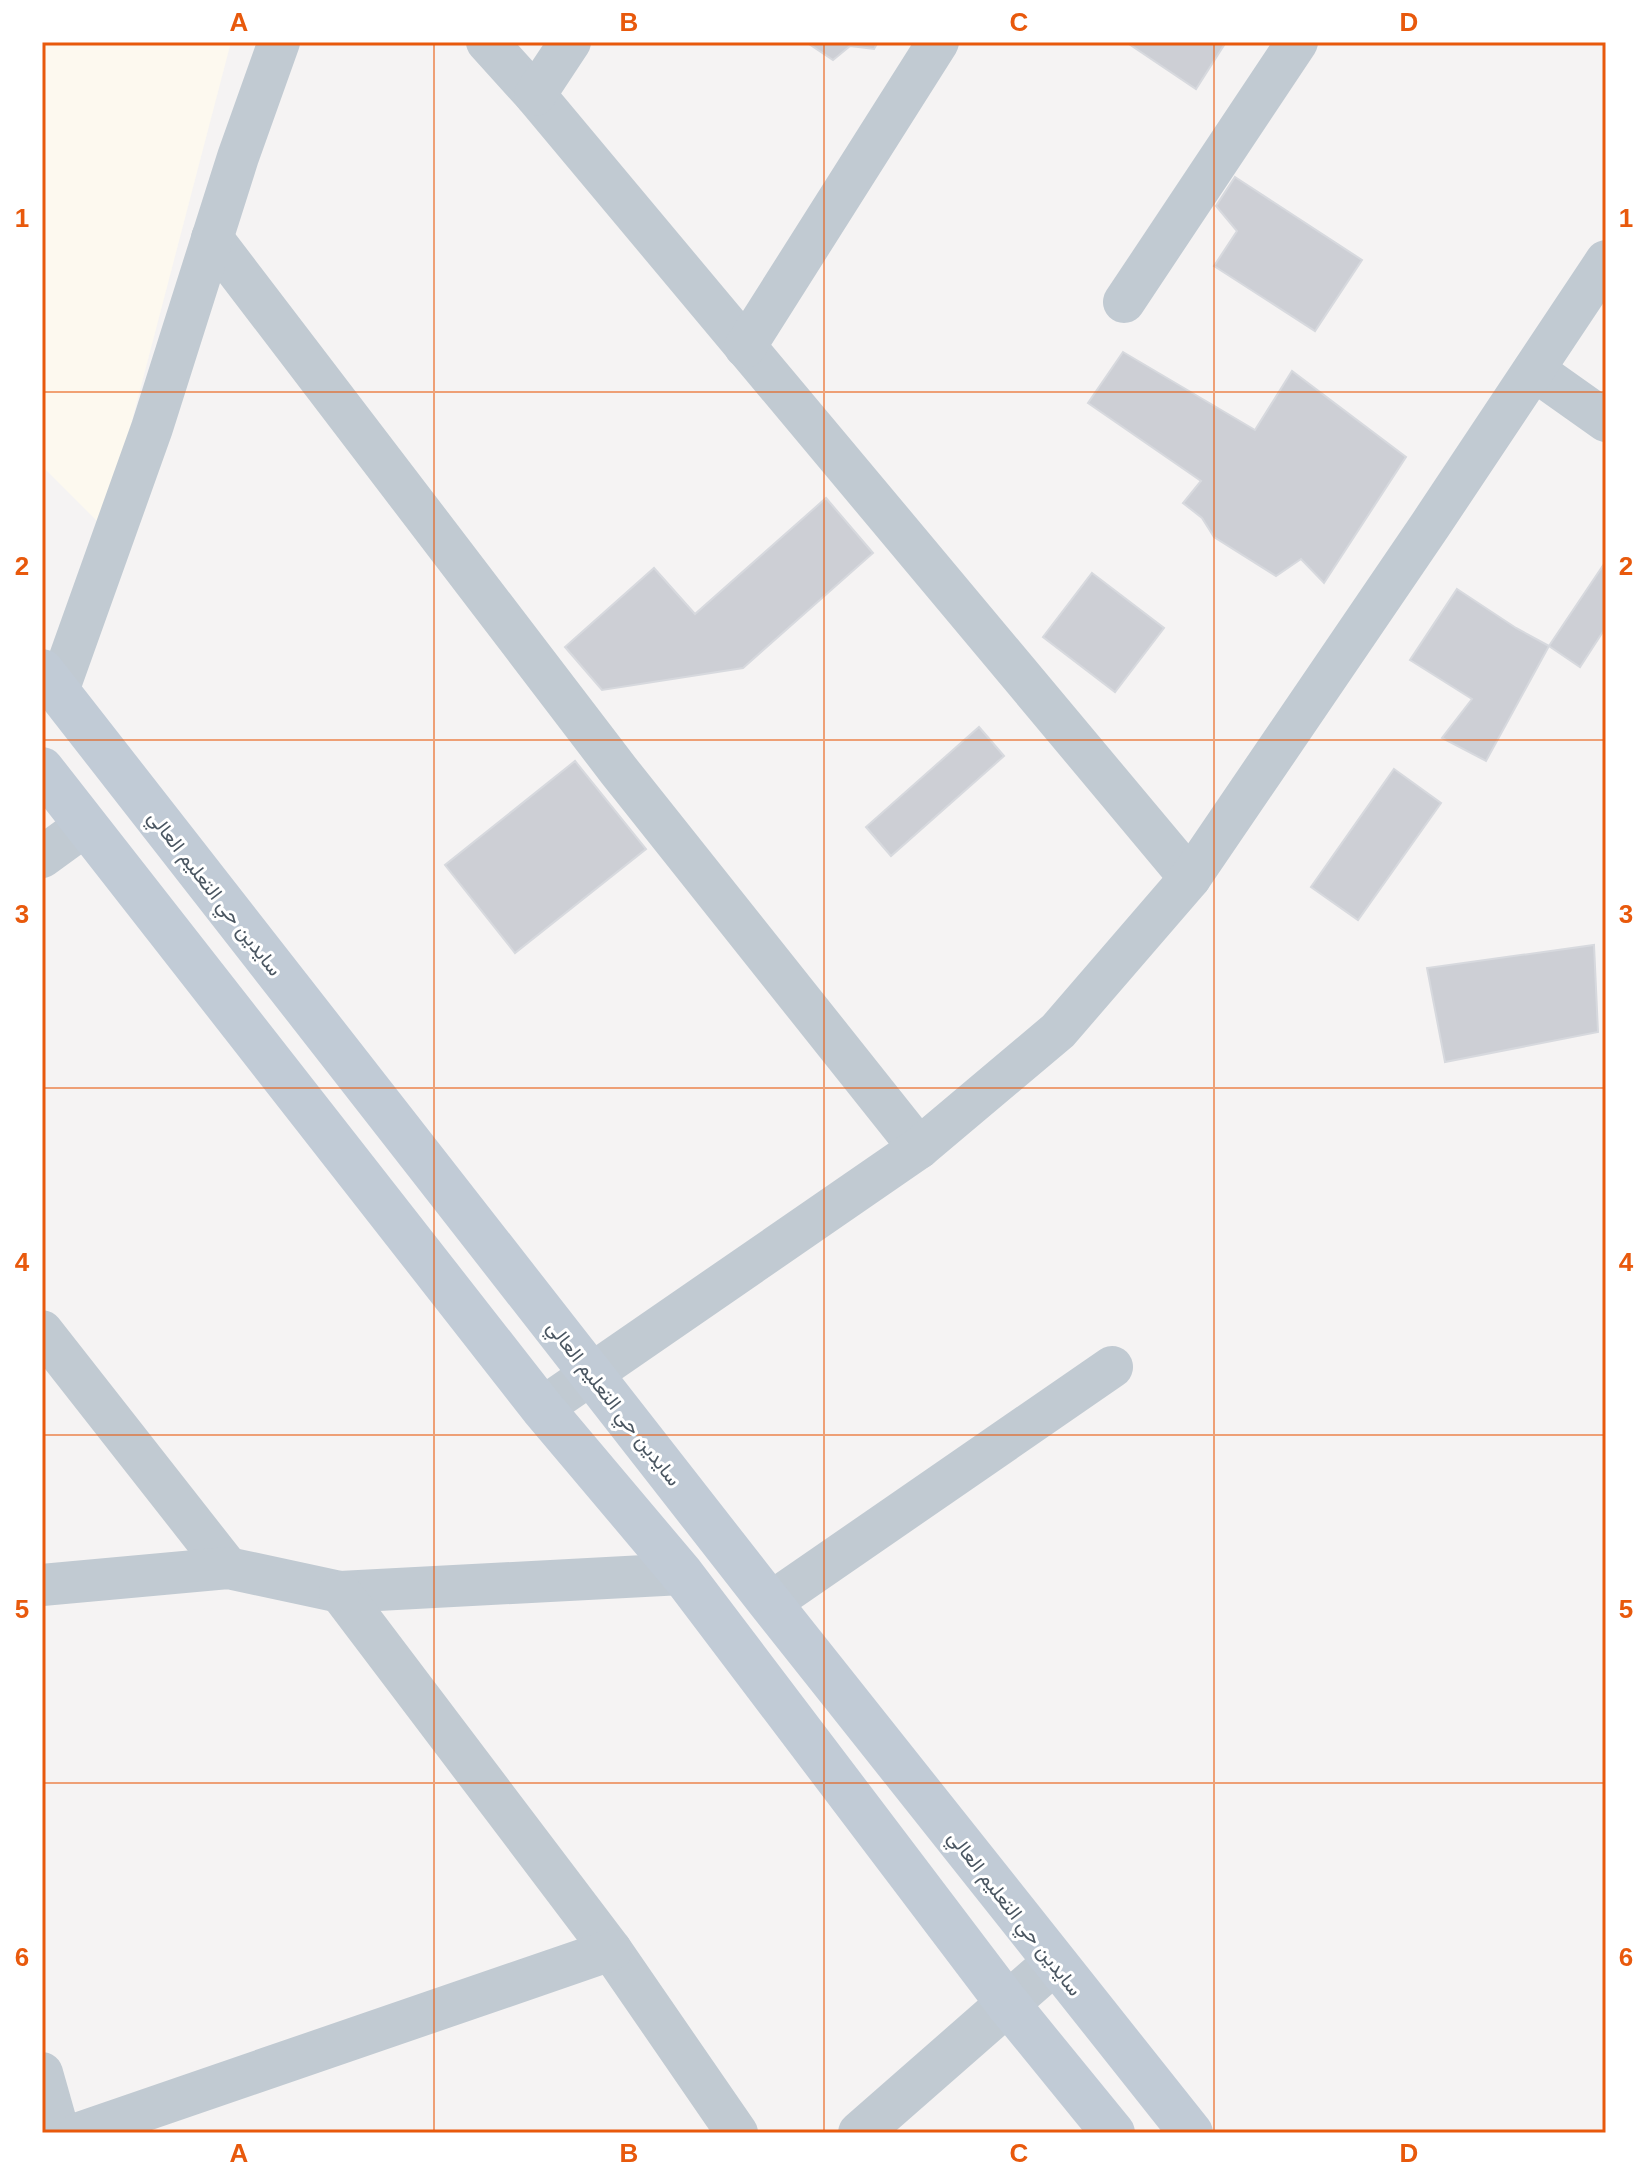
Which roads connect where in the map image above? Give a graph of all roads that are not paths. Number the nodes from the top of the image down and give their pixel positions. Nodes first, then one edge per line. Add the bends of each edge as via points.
1 (279, 42) edge
2 (487, 42) edge
3 (570, 42) edge
4 (938, 42) edge
5 (1297, 42) edge
6 (535, 95) junction
7 (212, 238) junction
8 (1606, 261) edge
9 (1124, 302) dead end
10 (745, 347) junction
11 (1534, 370) junction
12 (1606, 421) edge
13 (50, 681) edge
14 (42, 769) edge
15 (86, 825) junction
16 (42, 857) edge
17 (1190, 878) junction
18 (919, 1148) junction
19 (42, 1331) edge
20 (1112, 1367) dead end
21 (591, 1374) junction
22 (542, 1408) junction
23 (228, 1568) junction
24 (682, 1574) junction
25 (42, 1585) edge
26 (340, 1592) junction
27 (770, 1603) junction
28 (611, 1950) junction
29 (1054, 1963) junction
30 (1007, 2003) junction
31 (42, 2073) edge
32 (59, 2133) edge
33 (79, 2133) edge
34 (737, 2133) edge
35 (860, 2133) edge
36 (1113, 2133) edge
37 (1191, 2133) edge

1 - 7 street
2 - 6 street
3 - 6 street
4 - 10 street
5 - 9 street
6 - 10 street
7 - 13 street via 152,428
7 - 18 street via 619,771
8 - 11 street
10 - 17 street
11 - 12 street
11 - 17 street
13 - 21 main road, سايدين حي التعليم العالي
14 - 15 main road
15 - 16 street
15 - 22 main road
17 - 18 street via 1058,1031
18 - 21 street
19 - 23 street
20 - 27 street
21 - 22 street
21 - 27 main road, سايدين حي التعليم العالي
22 - 24 main road
23 - 25 street
23 - 26 street
24 - 26 street
24 - 30 main road
26 - 28 street
27 - 29 main road, سايدين حي التعليم العالي
28 - 33 street
28 - 34 street
29 - 30 street
29 - 37 main road, سايدين حي التعليم العالي
30 - 35 street
30 - 36 main road
31 - 32 street

